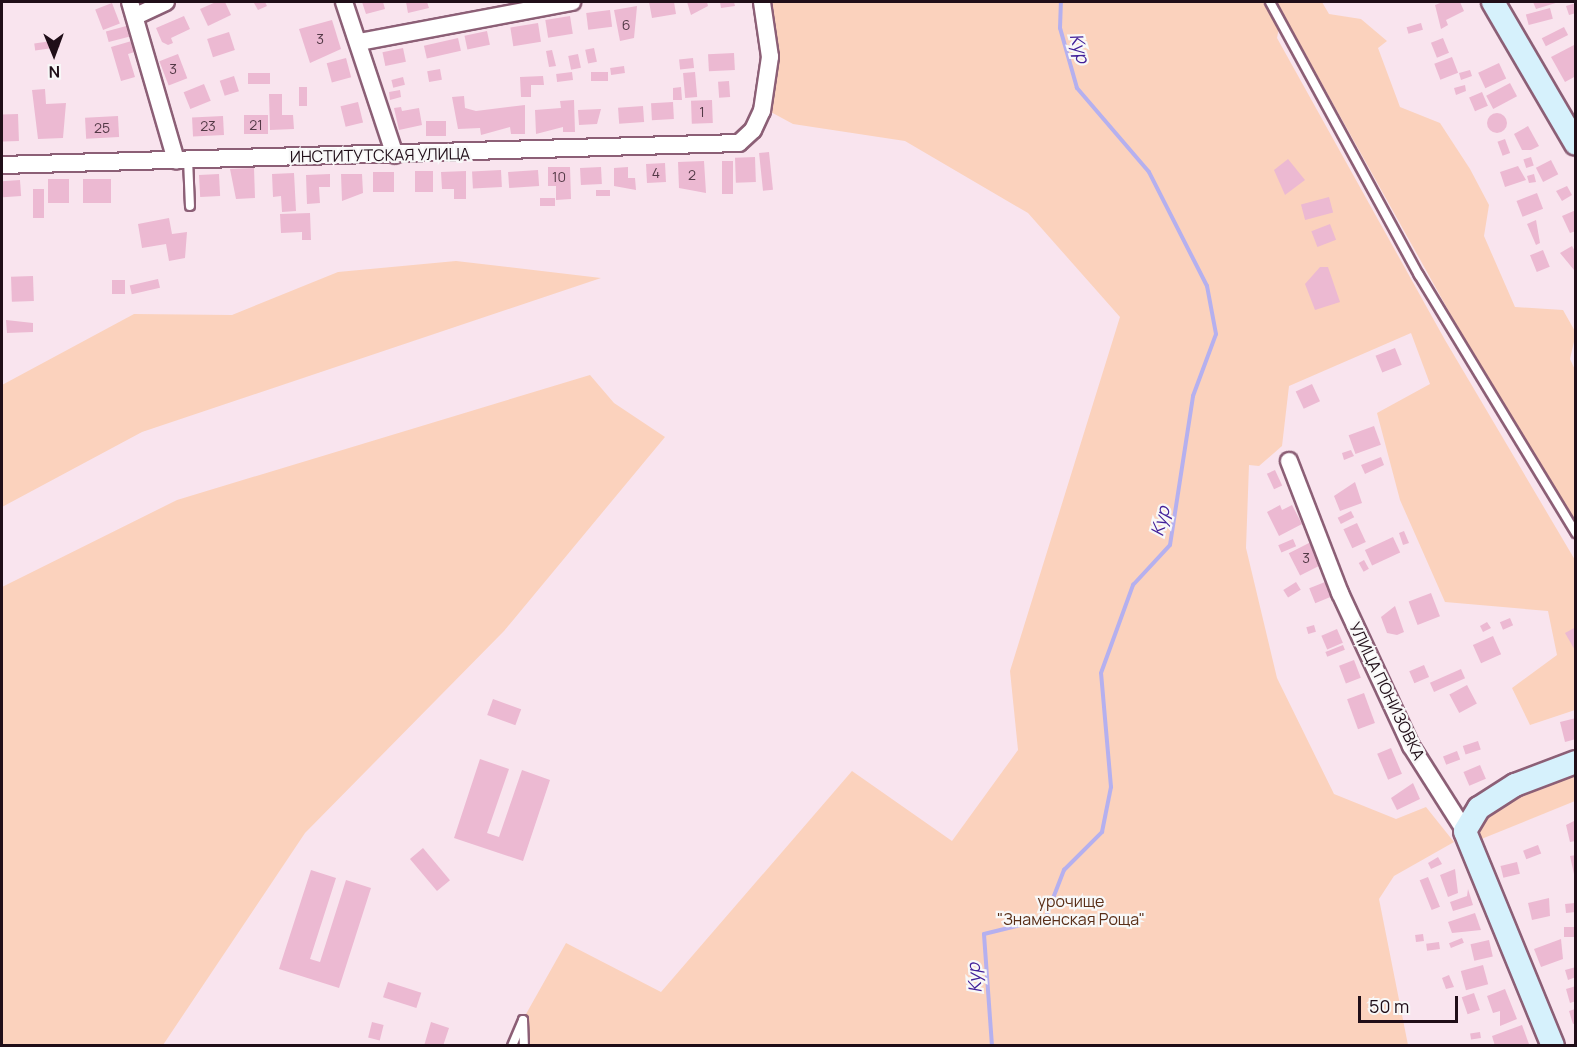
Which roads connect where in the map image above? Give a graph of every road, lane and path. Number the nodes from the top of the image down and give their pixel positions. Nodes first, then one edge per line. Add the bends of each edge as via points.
1 (166, 2) edge
2 (345, 2) edge
3 (572, 2) edge
4 (762, 2) edge
5 (1270, 2) edge
6 (1493, 2) edge
7 (133, 9) edge
8 (360, 42) junction
9 (1575, 144) edge
10 (395, 155) junction
11 (182, 159) junction
12 (2, 165) edge
13 (190, 206) dead end
14 (1289, 461) dead end
15 (1575, 533) edge
16 (1575, 762) edge
17 (1465, 831) junction
18 (512, 1046) edge
19 (524, 1046) edge
20 (1553, 1046) edge

1 - 7 street
2 - 8 street
3 - 8 street
4 - 10 street, ИНСТИТУТСКАЯ УЛИЦА via 770,57 753,130 739,143
5 - 15 lane via 1419,275
6 - 9 main road
7 - 11 street
8 - 10 street
10 - 11 street, ИНСТИТУТСКАЯ УЛИЦА
11 - 12 street, ИНСТИТУТСКАЯ УЛИЦА
11 - 13 lane
14 - 17 street, УЛИЦА ПОНИЗОВКА via 1340,593 1411,746
16 - 17 main road via 1488,802 1469,819
17 - 20 main road, УЛИЦА ПОНИЗОВКА
18 - 19 lane via 523,1020

